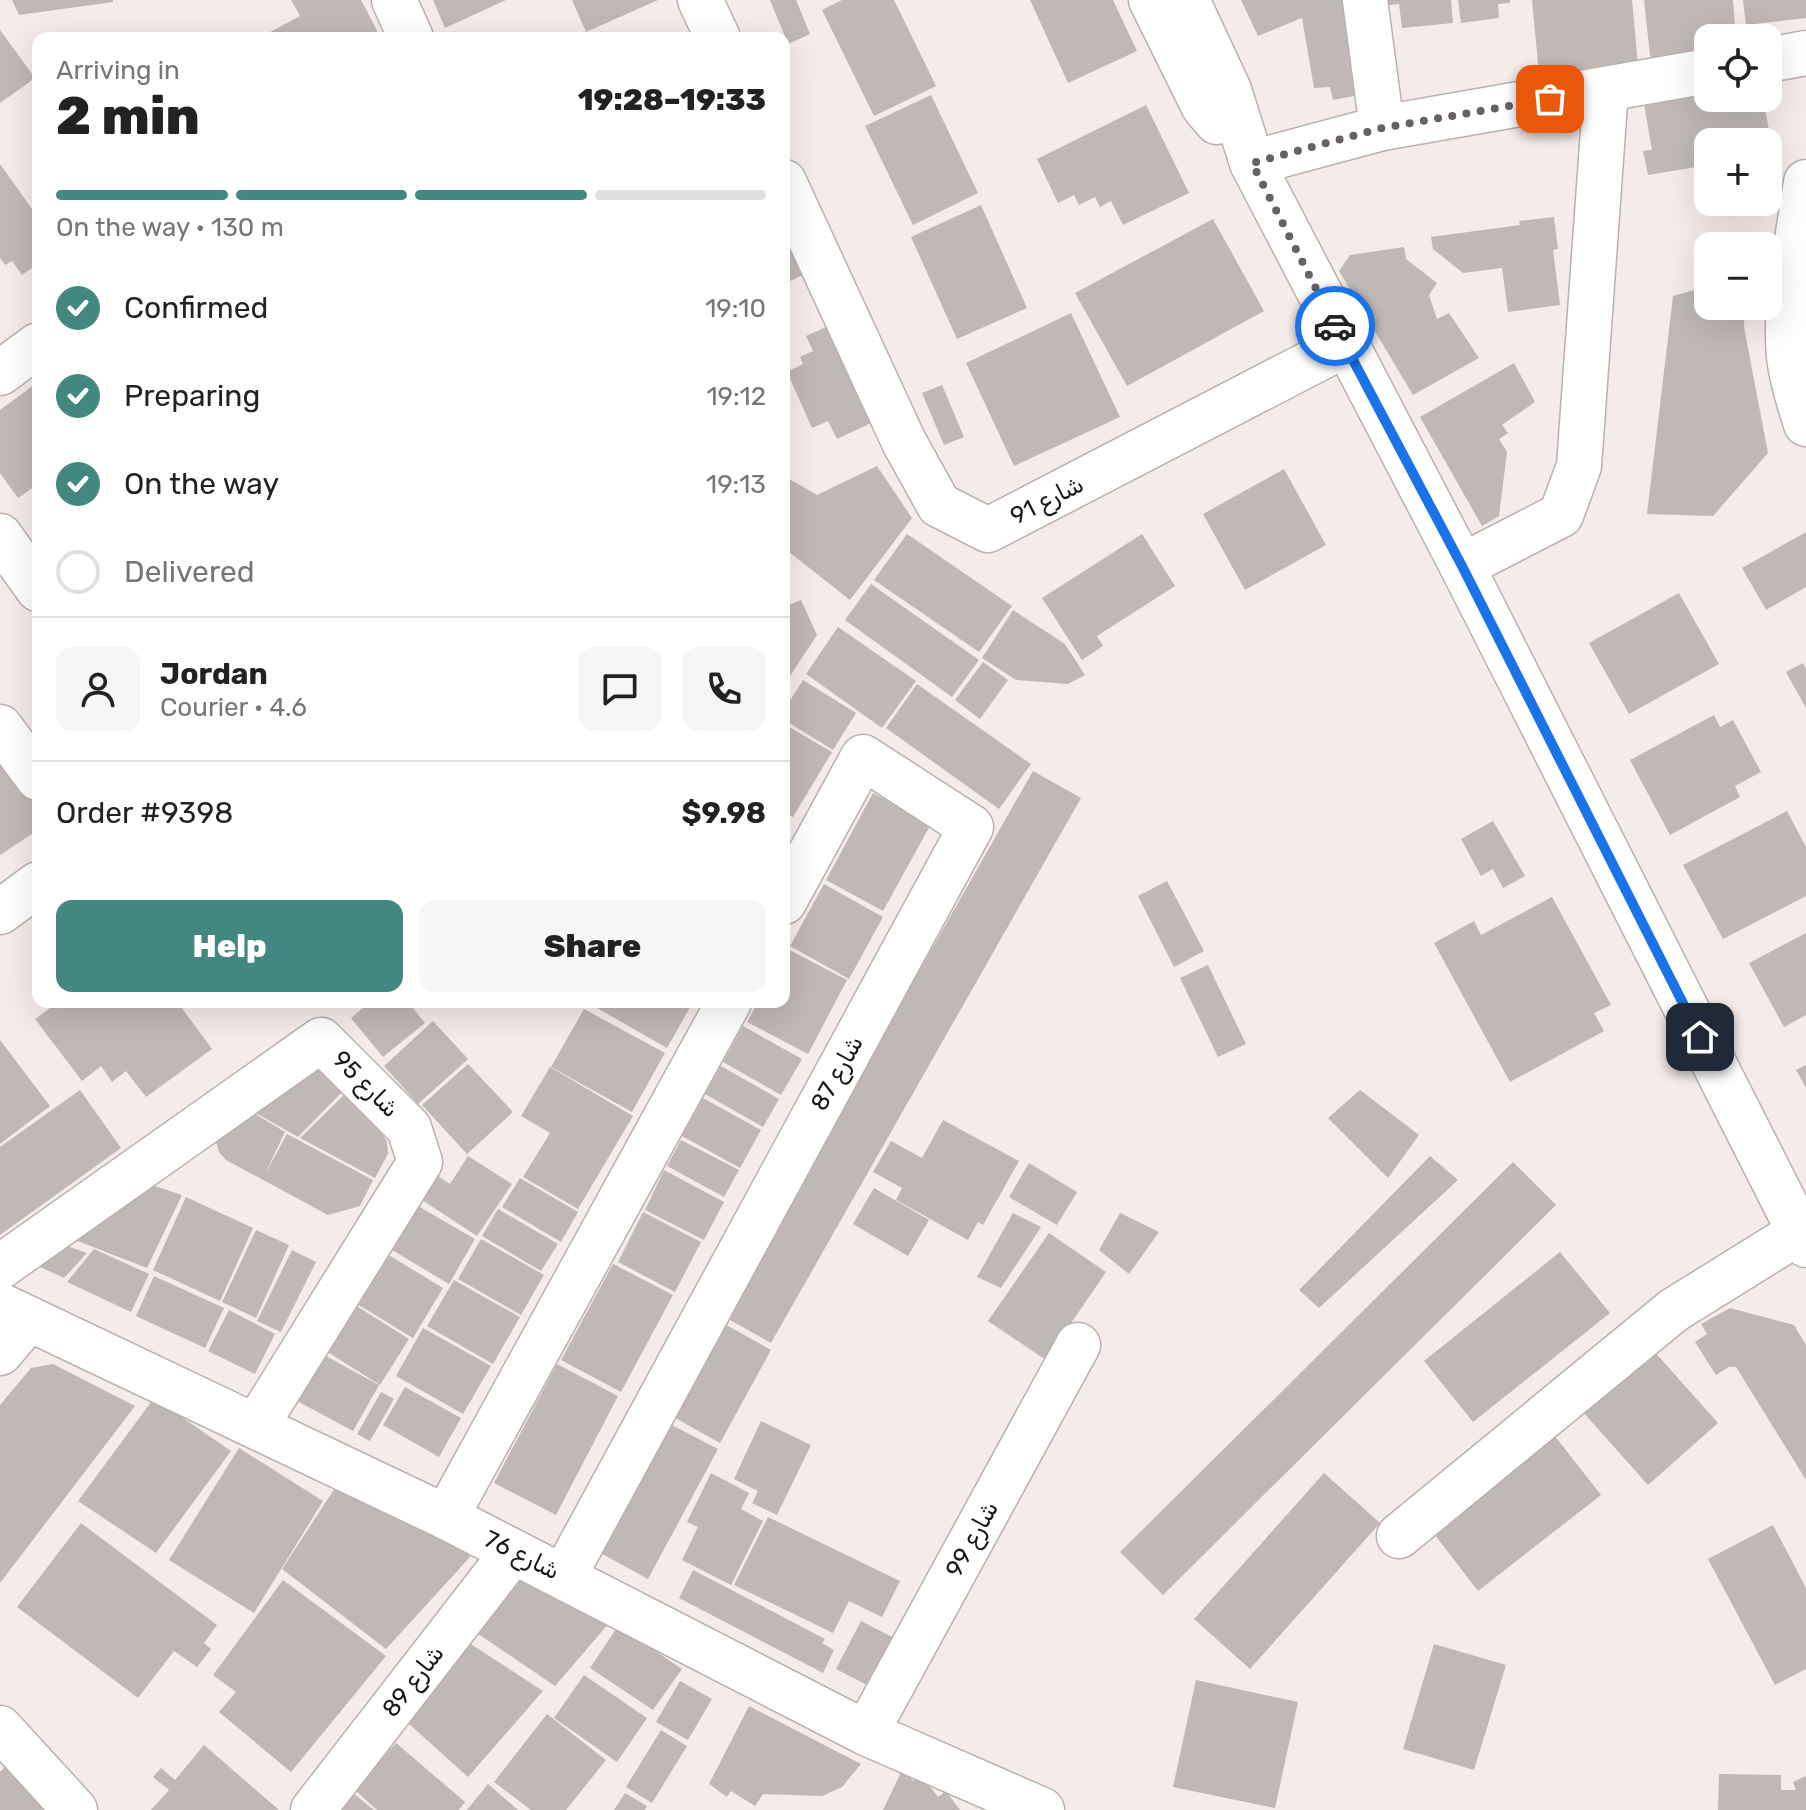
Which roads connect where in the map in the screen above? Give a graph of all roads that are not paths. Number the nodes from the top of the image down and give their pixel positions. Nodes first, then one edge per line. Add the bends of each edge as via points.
1 (394, 0) edge
2 (700, 0) edge
3 (1151, 0) edge
4 (1187, 0) edge
5 (1365, 0) edge
6 (408, 32) edge
7 (715, 32) edge
8 (1806, 53) edge
9 (1782, 57) edge
10 (1694, 73) edge
11 (1606, 89) junction
12 (1382, 128) junction
13 (1252, 163) junction
14 (1806, 182) edge
15 (790, 195) edge
16 (1345, 345) junction
17 (32, 349) edge
18 (0, 373) edge
19 (1806, 424) edge
20 (0, 536) edge
21 (1462, 566) junction
22 (32, 581) edge
23 (0, 727) edge
24 (32, 770) edge
25 (32, 888) edge
26 (790, 891) edge
27 (0, 912) edge
28 (726, 1008) edge
29 (1804, 1235) edge
30 (0, 1267) edge
31 (14, 1312) edge
32 (1078, 1345) dead end
33 (0, 1353) edge
34 (256, 1426) junction
35 (446, 1517) junction
36 (1399, 1536) dead end
37 (513, 1552) junction
38 (564, 1576) junction
39 (0, 1728) edge
40 (866, 1733) junction
41 (75, 1810) edge
42 (313, 1810) edge
43 (1042, 1810) edge

1 - 6 street
2 - 7 street
3 - 13 street via 1204,107
4 - 13 street via 1229,90
5 - 12 street
8 - 9 street
10 - 11 street
11 - 12 street
11 - 21 street via 1579,466 1561,515
12 - 13 street
13 - 16 street
14 - 19 street via 1789,303 1789,357
15 - 16 street, شارع 91 via 904,442 939,505 988,530
16 - 21 street
17 - 18 street
20 - 22 street
21 - 29 street
23 - 24 street
25 - 27 street
26 - 38 street, شارع 87 via 863,757 971,827
28 - 35 street
29 - 36 street via 1674,1310
30 - 34 street, شارع 95 via 321,1040 409,1128 420,1162
31 - 33 street
31 - 34 street, شارع 76
32 - 40 street, شارع 99
34 - 35 street, شارع 76
35 - 37 street, شارع 76
37 - 38 street, شارع 76
37 - 42 street, شارع 89
38 - 40 street, شارع 76
39 - 41 street
40 - 43 street, شارع 76

